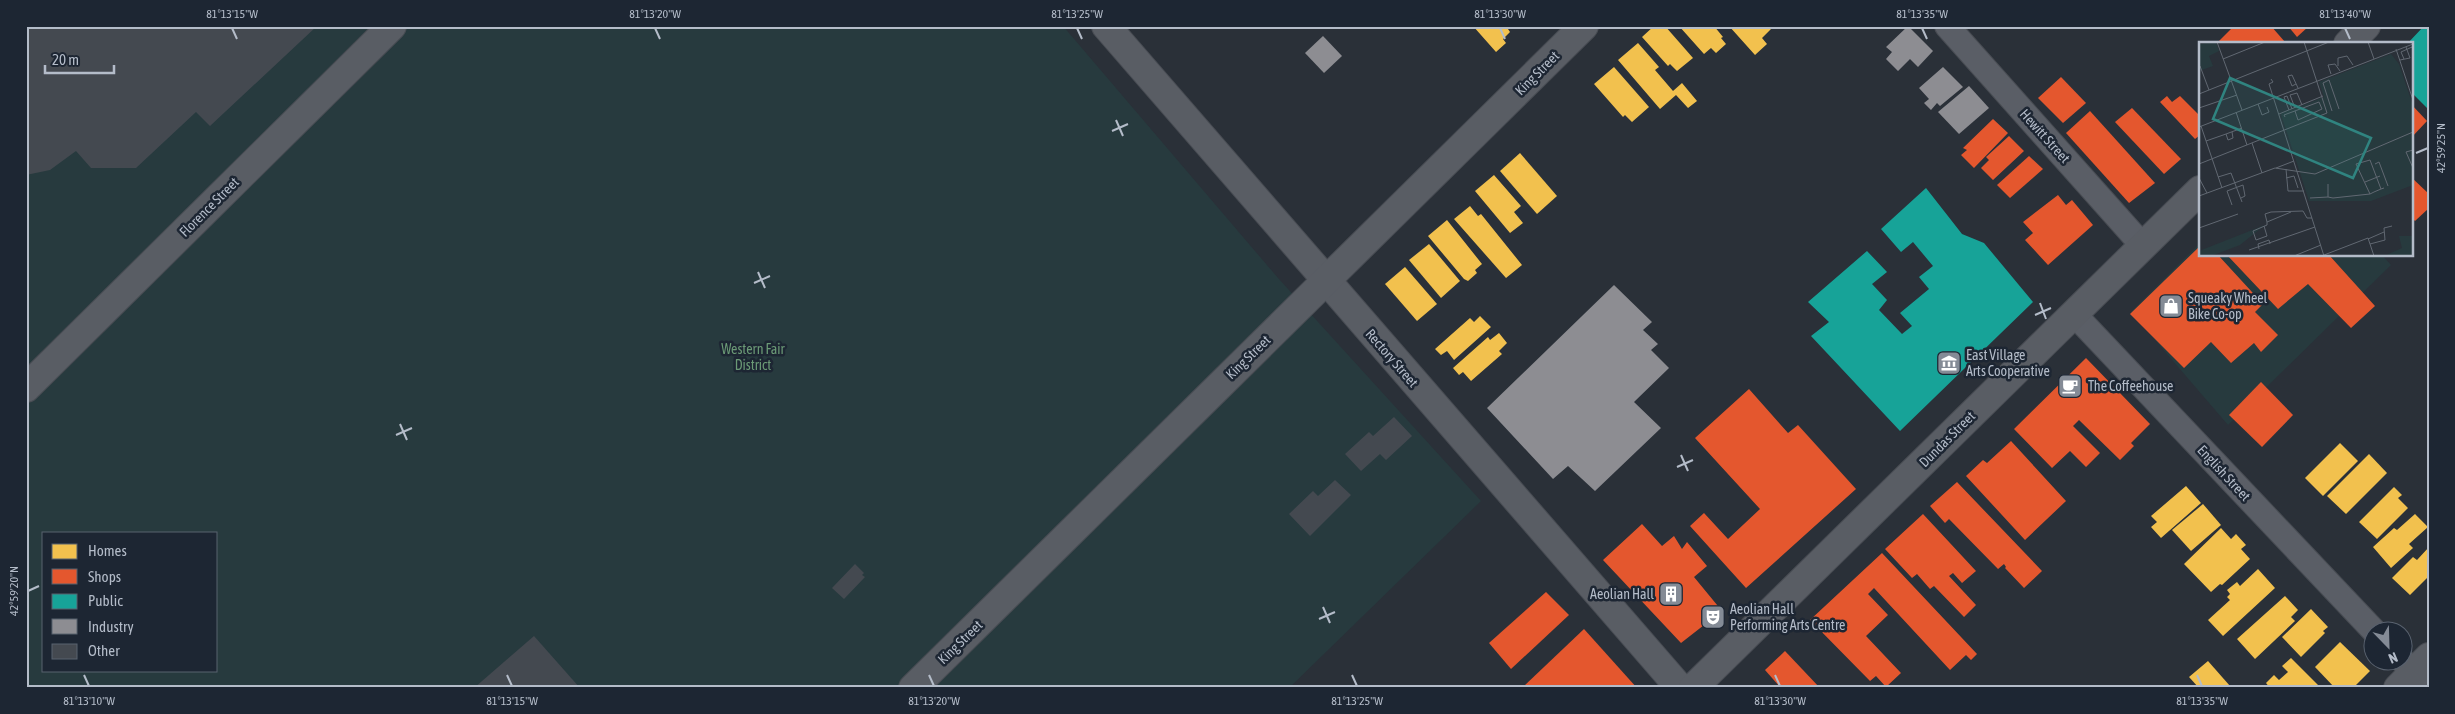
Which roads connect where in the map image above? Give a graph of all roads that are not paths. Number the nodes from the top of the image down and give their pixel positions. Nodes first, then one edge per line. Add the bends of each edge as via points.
1 (392, 26) edge
2 (1106, 26) edge
3 (1584, 26) edge
4 (1947, 26) edge
5 (2366, 26) edge
6 (2350, 42) edge
7 (2199, 191) edge
8 (2143, 246) junction
9 (1325, 282) junction
10 (2074, 314) junction
11 (26, 388) edge
12 (2366, 622) edge
13 (913, 688) edge
14 (1680, 688) edge
15 (1694, 688) edge

1 - 11 street, Florence Street
2 - 9 street, Rectory Street
3 - 9 street, King Street
4 - 8 street, Hewitt Street
5 - 6 street
7 - 8 street, Dundas Street
8 - 10 street, Dundas Street
9 - 13 street, King Street
9 - 14 street, Rectory Street
10 - 12 street, English Street
10 - 15 street, Dundas Street

